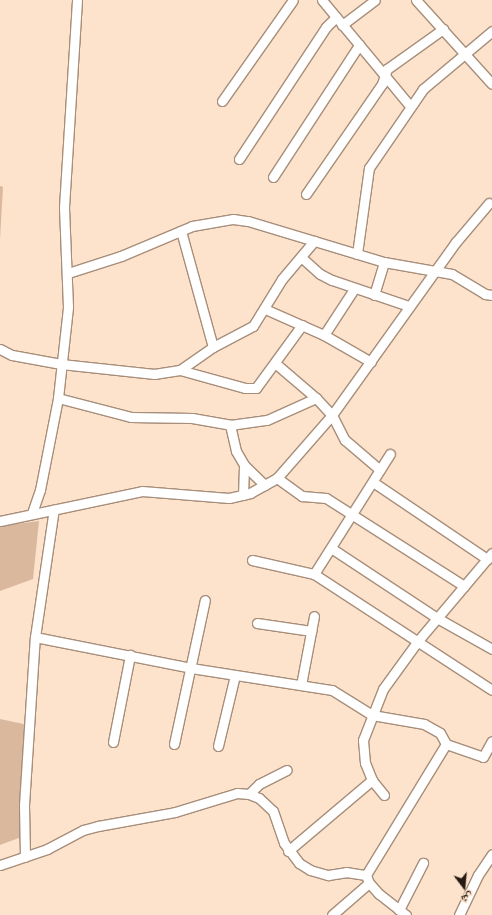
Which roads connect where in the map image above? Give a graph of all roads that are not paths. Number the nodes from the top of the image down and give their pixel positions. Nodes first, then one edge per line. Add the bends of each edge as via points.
1 (77, 0) edge
2 (294, 0) edge
3 (322, 0) edge
4 (375, 0) edge
5 (416, 0) edge
6 (336, 17) junction
7 (342, 25) junction
8 (443, 29) junction
9 (492, 31) edge
10 (358, 45) junction
11 (465, 54) junction
12 (384, 76) junction
13 (492, 84) edge
14 (222, 101) dead end
15 (410, 106) junction
16 (239, 159) dead end
17 (273, 177) dead end
18 (306, 194) dead end
19 (489, 203) dead end
20 (180, 231) junction
21 (314, 241) junction
22 (357, 254) junction
23 (301, 257) junction
24 (384, 262) junction
25 (436, 271) junction
26 (68, 273) junction
27 (354, 289) junction
28 (374, 295) junction
29 (492, 295) edge
30 (409, 306) junction
31 (265, 309) junction
32 (302, 325) junction
33 (324, 335) junction
34 (213, 347) junction
35 (0, 349) edge
36 (371, 362) junction
37 (275, 363) junction
38 (61, 364) junction
39 (180, 370) junction
40 (58, 398) junction
41 (316, 398) junction
42 (332, 415) junction
43 (230, 424) junction
44 (390, 454) dead end
45 (244, 466) junction
46 (380, 470) junction
47 (277, 478) junction
48 (373, 482) junction
49 (265, 485) junction
50 (242, 496) junction
51 (54, 509) junction
52 (32, 513) junction
53 (352, 515) junction
54 (0, 521) edge
55 (331, 548) junction
56 (490, 556) edge
57 (252, 560) dead end
58 (314, 574) junction
59 (464, 586) junction
60 (205, 600) dead end
61 (314, 616) dead end
62 (437, 618) junction
63 (257, 623) dead end
64 (311, 631) junction
65 (35, 637) junction
66 (417, 642) junction
67 (492, 649) edge
68 (130, 656) junction
69 (190, 668) junction
70 (235, 675) junction
71 (301, 685) junction
72 (492, 690) edge
73 (372, 715) junction
74 (492, 741) edge
75 (113, 742) dead end
76 (174, 744) dead end
77 (446, 744) junction
78 (218, 746) dead end
79 (287, 770) dead end
80 (372, 780) junction
81 (249, 794) junction
82 (384, 795) dead end
83 (288, 850) junction
84 (492, 854) edge
85 (25, 857) junction
86 (422, 863) dead end
87 (0, 865) edge
88 (367, 879) junction
89 (403, 912) edge
90 (332, 915) edge
91 (459, 915) edge

1 - 26 street via 64,207
2 - 14 street
3 - 6 street
4 - 7 street
5 - 8 street
6 - 7 street
6 - 16 street via 326,27
7 - 10 street
8 - 11 street
8 - 12 street via 387,69
9 - 11 street
10 - 12 street
10 - 17 street
11 - 13 street
11 - 15 street via 423,89
12 - 15 street
12 - 18 street via 382,84
15 - 22 street via 369,168
19 - 25 street via 456,242
20 - 21 street via 204,222 234,219
20 - 26 street via 121,256
20 - 34 street
21 - 22 street
21 - 23 street
22 - 24 street
23 - 27 street via 320,274
23 - 31 street via 282,279
24 - 25 street
24 - 28 street
25 - 29 street via 460,277 485,294
25 - 30 street
26 - 38 street
27 - 28 street
27 - 33 street
28 - 30 street
30 - 36 street
31 - 32 street
31 - 34 street via 253,326
32 - 33 street
32 - 37 street
33 - 36 street
34 - 39 street
35 - 38 street via 12,355
36 - 42 street
37 - 39 street via 261,384 252,388
37 - 41 street
38 - 39 street via 154,374
38 - 40 street
40 - 43 street via 131,417 192,418
40 - 52 street via 40,490
41 - 42 street
41 - 43 street via 267,420
42 - 46 street via 345,440
42 - 47 street
43 - 45 street via 236,451
44 - 46 street
45 - 49 street
45 - 50 street
46 - 48 street
47 - 49 street
47 - 53 street via 302,496 326,498
48 - 53 street
48 - 56 street
49 - 50 street
50 - 51 street via 229,498 142,491
51 - 52 street
51 - 65 street
52 - 54 street
53 - 55 street
53 - 59 street
55 - 58 street
55 - 62 street
56 - 59 street
57 - 58 street
58 - 66 street
59 - 62 street
60 - 69 street
61 - 64 street
62 - 66 street
62 - 67 street
63 - 64 street
64 - 71 street
65 - 68 street
65 - 85 street via 24,805
66 - 72 street
66 - 73 street via 383,689
68 - 69 street
68 - 75 street
69 - 70 street
69 - 76 street
70 - 71 street
70 - 78 street
71 - 73 street via 332,690
73 - 77 street via 424,724 440,733
73 - 80 street via 363,740 365,763
74 - 77 street via 483,757
77 - 88 street
79 - 81 street via 259,784
80 - 82 street
80 - 83 street
81 - 83 street via 259,798 273,811
81 - 85 street via 237,794 175,812 98,826
83 - 88 street via 299,863 310,870 328,875 346,872
84 - 91 street via 478,875
85 - 87 street
86 - 89 street
88 - 89 street
88 - 90 street

